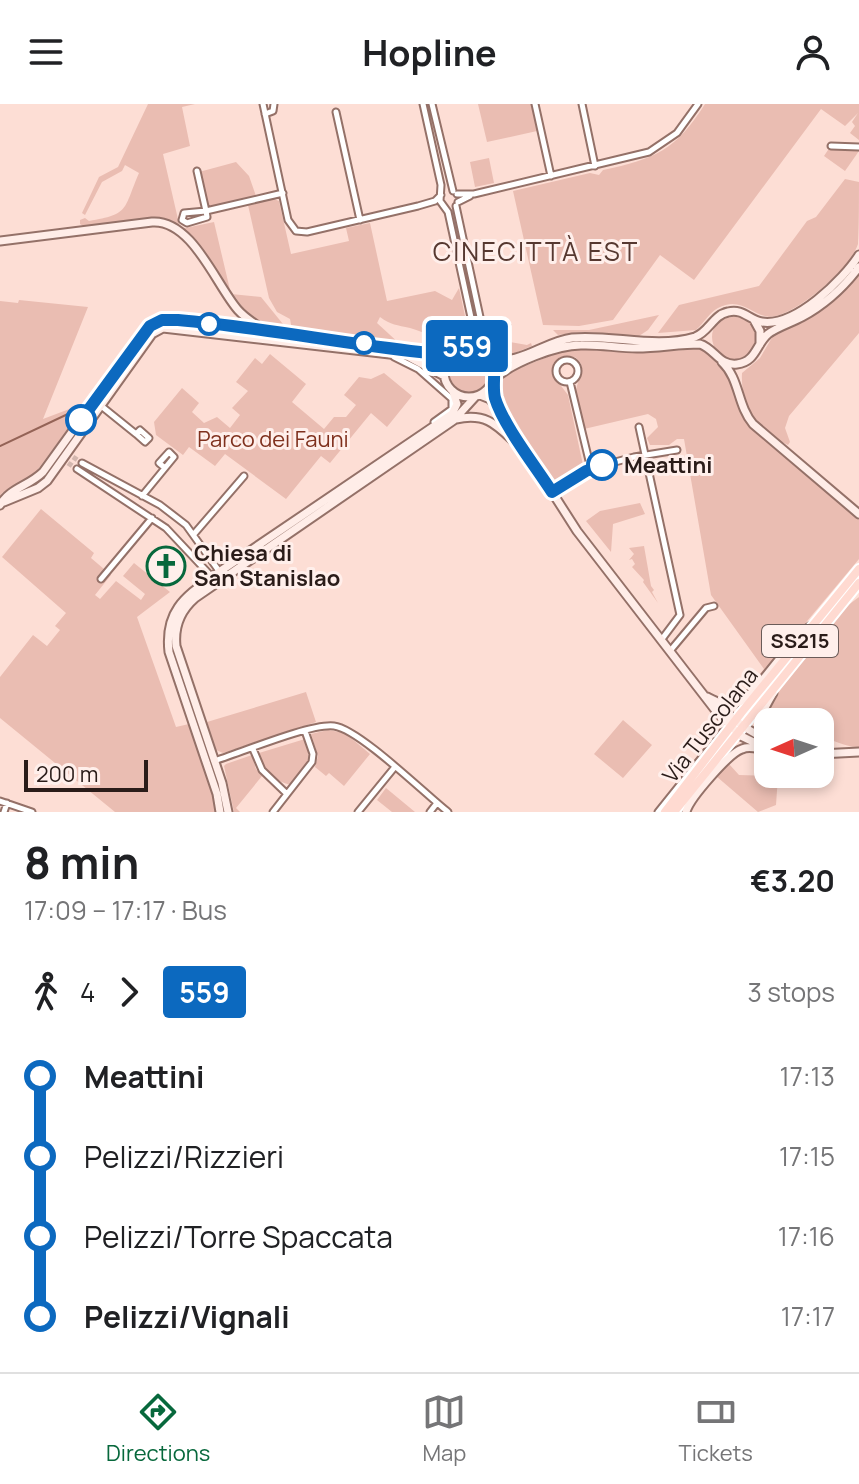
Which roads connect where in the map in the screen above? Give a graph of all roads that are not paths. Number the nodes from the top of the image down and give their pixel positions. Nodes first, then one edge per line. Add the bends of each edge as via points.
1 (263, 104) edge
2 (274, 104) edge
3 (423, 104) edge
4 (432, 104) edge
5 (535, 104) edge
6 (582, 104) edge
7 (698, 104) edge
8 (336, 112) dead end
9 (265, 114) junction
10 (831, 146) dead end
11 (859, 147) edge
12 (595, 166) junction
13 (197, 171) dead end
14 (551, 176) junction
15 (455, 192) junction
16 (283, 193) junction
17 (441, 194) junction
18 (474, 194) junction
19 (457, 204) junction
20 (421, 205) junction
21 (445, 207) junction
22 (206, 211) junction
23 (360, 220) junction
24 (0, 241) edge
25 (859, 255) edge
26 (859, 267) edge
27 (242, 314) junction
28 (754, 320) junction
29 (229, 327) junction
30 (710, 327) junction
31 (265, 331) junction
32 (244, 332) junction
33 (760, 345) junction
34 (456, 350) junction
35 (710, 350) junction
36 (397, 351) junction
37 (385, 353) junction
38 (489, 356) junction
39 (720, 361) junction
40 (746, 362) junction
41 (436, 371) junction
42 (427, 376) junction
43 (444, 376) junction
44 (493, 379) junction
45 (570, 382) junction
46 (737, 384) junction
47 (453, 392) junction
48 (478, 396) junction
49 (98, 403) junction
50 (499, 409) junction
51 (454, 420) junction
52 (639, 427) dead end
53 (136, 434) dead end
54 (402, 446) junction
55 (677, 450) dead end
56 (529, 455) junction
57 (646, 455) junction
58 (82, 463) tunnel mouth
59 (165, 468) dead end
60 (77, 469) tunnel mouth
61 (591, 469) junction
62 (244, 476) dead end
63 (123, 487) junction
64 (552, 492) junction
65 (118, 495) junction
66 (142, 496) junction
67 (0, 506) edge
68 (859, 514) edge
69 (152, 518) junction
70 (194, 534) junction
71 (202, 545) junction
72 (191, 553) junction
73 (859, 569) edge
74 (218, 577) junction
75 (101, 579) dead end
76 (859, 583) edge
77 (859, 590) edge
78 (714, 606) dead end
79 (834, 613) junction
80 (680, 615) junction
81 (816, 623) junction
82 (692, 624) junction
83 (671, 629) junction
84 (662, 639) junction
85 (680, 639) junction
86 (670, 651) junction
87 (779, 683) junction
88 (705, 696) junction
89 (765, 708) edge
90 (729, 725) junction
91 (305, 731) junction
92 (738, 734) junction
93 (754, 738) edge
94 (754, 743) edge
95 (253, 749) junction
96 (754, 749) edge
97 (859, 752) edge
98 (834, 753) edge
99 (210, 761) junction
100 (394, 768) junction
101 (714, 773) junction
102 (287, 794) junction
103 (0, 801) edge
104 (7, 803) junction
105 (437, 803) junction
106 (15, 809) edge
107 (4, 812) edge
108 (32, 812) edge
109 (220, 812) edge
110 (228, 812) edge
111 (273, 812) edge
112 (358, 812) edge
113 (430, 812) edge
114 (448, 812) edge
115 (658, 812) edge
116 (665, 812) edge
117 (674, 812) edge
118 (686, 812) edge

1 - 9 street
2 - 9 street
3 - 17 street
4 - 15 street
5 - 14 street
6 - 12 street
7 - 12 street via 680,131 660,147
8 - 23 street
9 - 16 street
10 - 11 street
12 - 14 street
13 - 22 street
14 - 18 street
15 - 17 street
15 - 18 street
15 - 19 street
16 - 22 street
16 - 23 street via 291,226 299,232
17 - 20 street
17 - 21 street
18 - 19 street
19 - 21 street
19 - 38 street
20 - 21 street
20 - 23 street
21 - 34 street via 473,324
22 - 22 street via 184,213 182,220 205,219
24 - 27 street via 165,222 199,252
25 - 28 street via 834,285 802,310 775,322
26 - 33 street via 826,301 769,333
27 - 29 street
27 - 31 street
27 - 32 street
28 - 30 street via 730,311
28 - 33 street
29 - 32 street
29 - 49 street via 155,322
30 - 35 street
30 - 38 street via 695,337 570,339 506,361
31 - 32 street
31 - 36 street
32 - 37 street
32 - 49 street via 159,329
33 - 40 street
34 - 36 street
34 - 38 street via 473,346
34 - 43 street via 446,360
35 - 39 street
35 - 44 street via 698,344 573,345
36 - 37 street
36 - 41 street
37 - 42 street
38 - 44 street
39 - 40 street
39 - 46 street
40 - 46 street
41 - 42 street
41 - 43 street
42 - 54 street via 453,405
43 - 47 street
44 - 48 street
44 - 50 street
45 - 45 street via 578,368 563,361 557,376
45 - 61 street
46 - 68 street via 753,424
47 - 48 street
47 - 54 street via 453,413
48 - 50 street
48 - 51 street
49 - 53 street
49 - 67 street via 44,485
50 - 56 street
51 - 56 street via 485,418
51 - 74 street
52 - 57 street
54 - 74 street
55 - 57 street
56 - 64 street
57 - 61 street
57 - 80 street
58 - 63 street
59 - 66 street
60 - 65 street
61 - 64 street
62 - 70 street
63 - 65 street
63 - 66 street
64 - 84 street
65 - 69 street
66 - 70 street
69 - 72 street
69 - 75 street
70 - 71 street
71 - 72 street
71 - 74 street
72 - 74 street
73 - 81 main road, Via Tuscolana / SS215
74 - 99 street via 181,602 168,635 169,652
76 - 79 main road, Via Tuscolana / SS215
77 - 79 main road
78 - 82 street
79 - 87 main road, Via Tuscolana / SS215
80 - 82 street
80 - 83 street
81 - 88 street, Via Tuscolana via 800,634 742,701 724,704
81 - 90 main road, Via Tuscolana / SS215
82 - 85 street
83 - 84 street
83 - 85 street
84 - 86 street
85 - 86 street
86 - 88 street
87 - 89 street
87 - 92 main road, Via Tuscolana / SS215
88 - 90 street
90 - 92 street
90 - 115 street, Via Tuscolana
90 - 116 main road, Via Tuscolana / SS215
91 - 95 street
91 - 100 street via 343,728
91 - 102 street via 313,761
92 - 93 street
92 - 94 street
92 - 101 street, Via Tuscolana
92 - 117 main road, Via Tuscolana / SS215
95 - 99 street
95 - 102 street via 260,769
96 - 101 street via 741,749
97 - 98 street
99 - 109 street
99 - 110 street
100 - 105 street
100 - 112 street
101 - 118 street, Via Tuscolana
102 - 111 street
103 - 104 street
104 - 106 street
104 - 107 street
105 - 113 street
105 - 114 street
106 - 108 street

